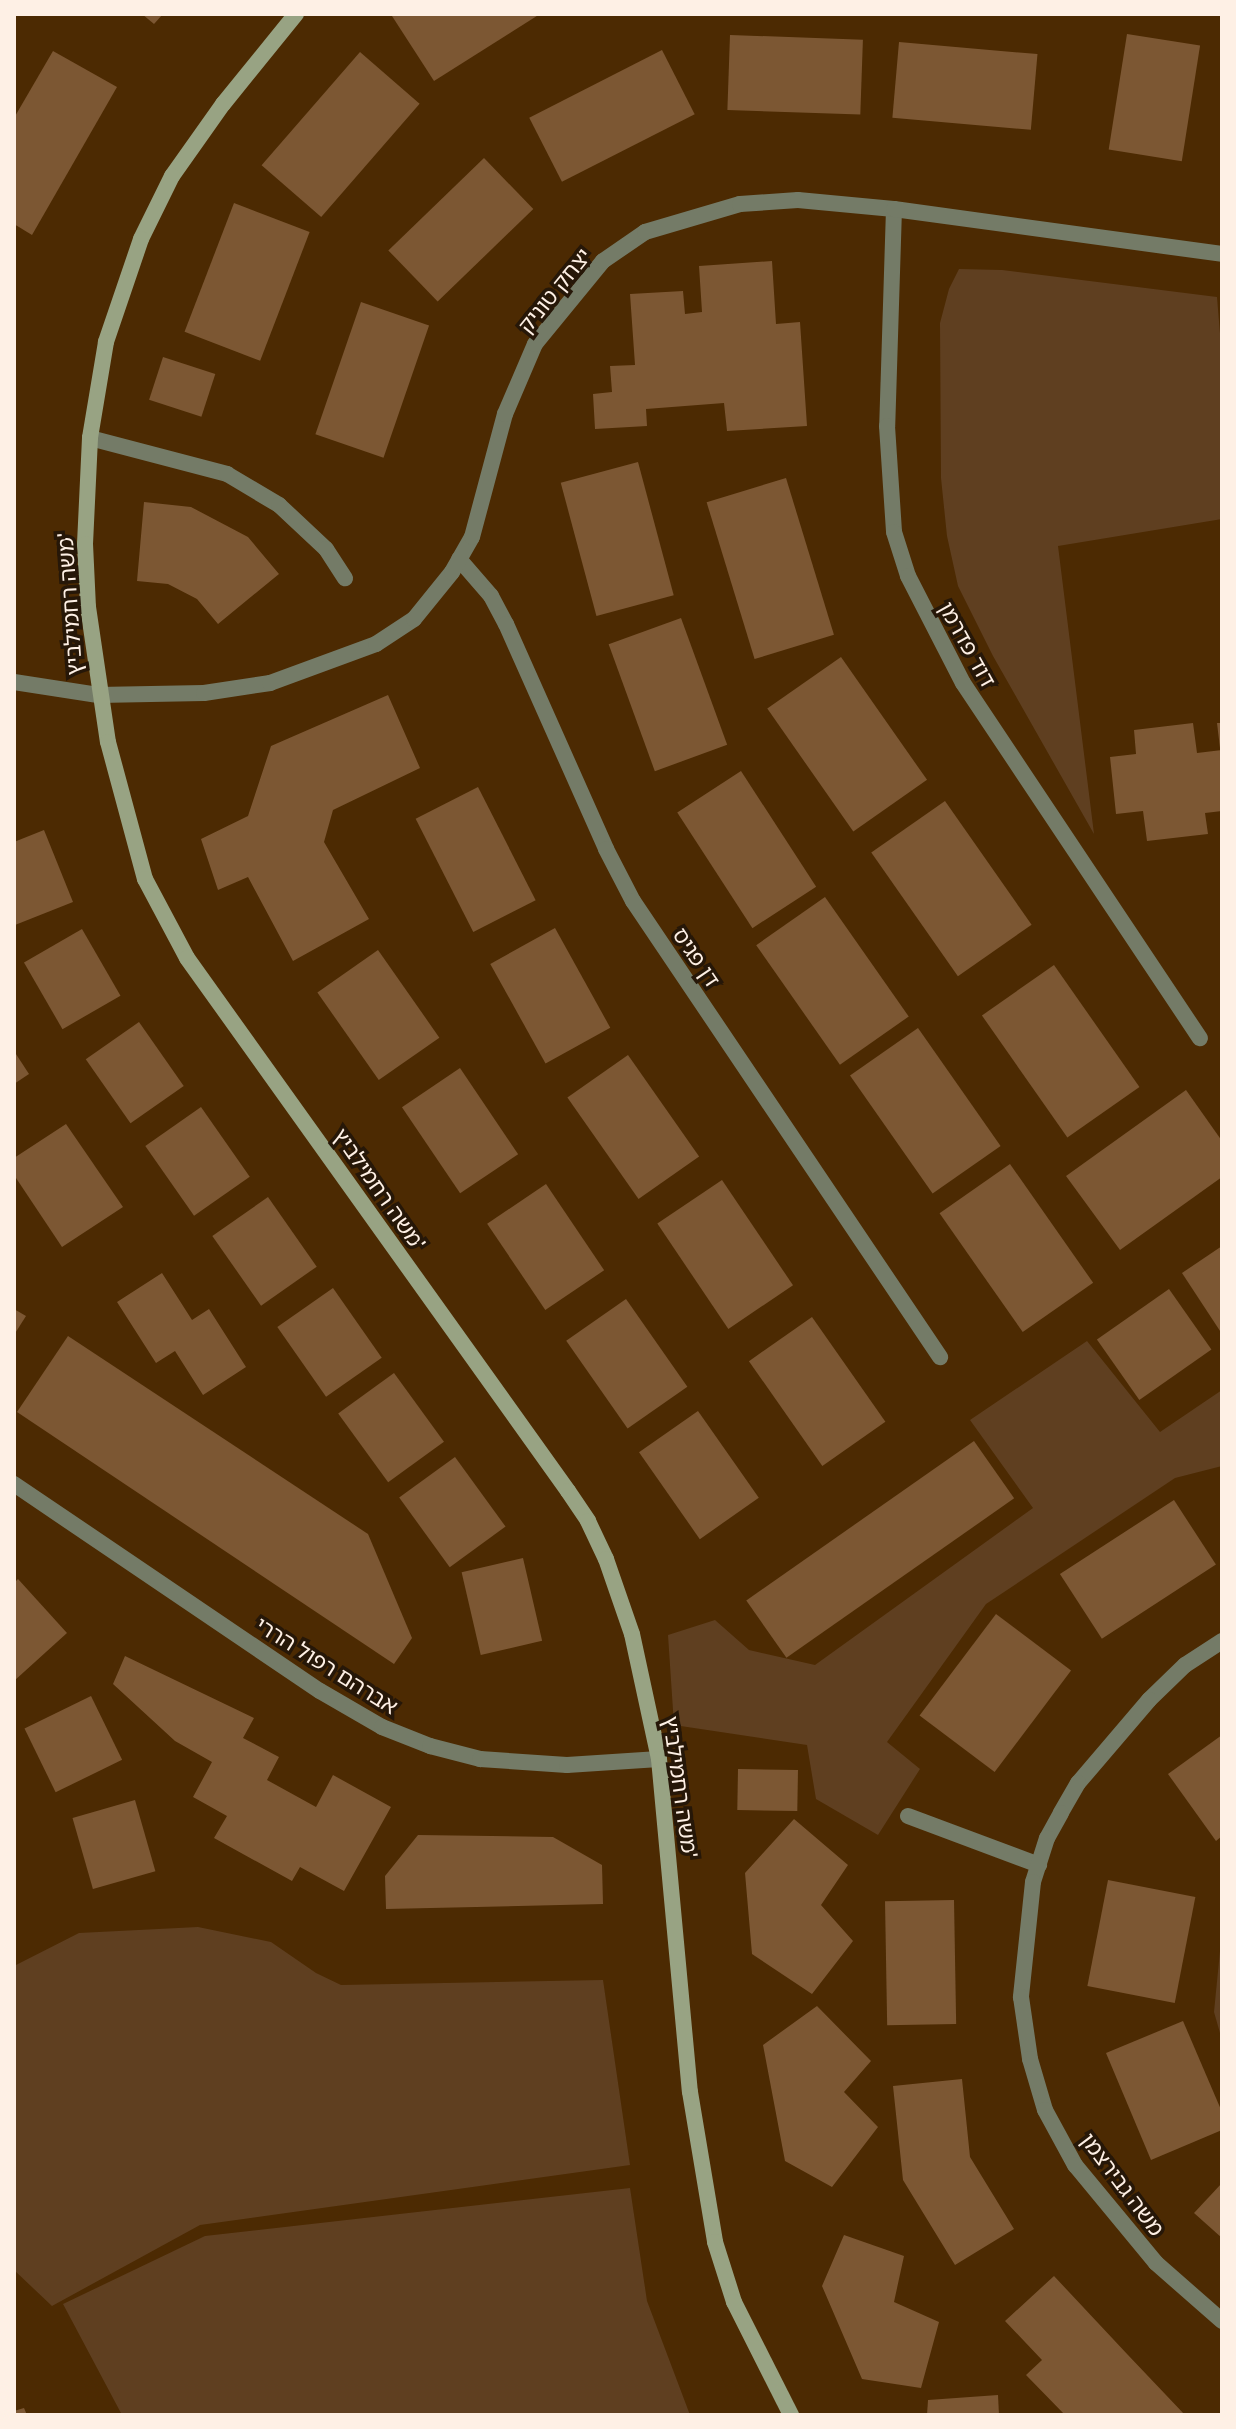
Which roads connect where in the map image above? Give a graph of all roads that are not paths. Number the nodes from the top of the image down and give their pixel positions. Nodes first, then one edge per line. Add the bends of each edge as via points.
1 (296, 14) edge
2 (894, 209) junction
3 (1222, 254) edge
4 (90, 438) junction
5 (459, 559) junction
6 (345, 578) dead end
7 (14, 682) edge
8 (98, 695) junction
9 (1200, 1038) dead end
10 (940, 1357) dead end
11 (14, 1484) edge
12 (1222, 1641) edge
13 (659, 1759) junction
14 (908, 1816) dead end
15 (1039, 1865) junction
16 (1222, 2321) edge
17 (791, 2415) edge

1 - 4 street, משה רחמילביץ' via 172,176 141,239 106,342
2 - 3 street, יצחק טוניק
2 - 5 street, יצחק טוניק via 798,200 740,204 645,232 603,261 535,344 505,414 472,537
2 - 9 street, דוד פדרמן via 887,426 894,532 908,576 963,683
4 - 6 street via 227,474 279,505 326,549
4 - 8 street, משה רחמילביץ' via 85,544
5 - 8 street, יצחק טוניק via 414,619 376,644 329,664 270,683 204,693
5 - 10 street, דן פגיס via 491,596 506,624 633,901
7 - 8 street, יצחק טוניק
8 - 13 street, משה רחמילביץ' via 141,866 187,958 588,1521 632,1634
11 - 13 street, אברהם רפול הררי via 320,1691 382,1727 480,1759 567,1765
12 - 15 street, משה גבירצמן via 1185,1665 1113,1740 1078,1783 1047,1838
13 - 17 street, משה רחמילביץ' via 690,2092 712,2229 734,2302
14 - 15 street
15 - 16 street, משה גבירצמן via 1024,1942 1021,1997 1030,2059 1045,2110 1075,2165 1107,2207 1156,2263

